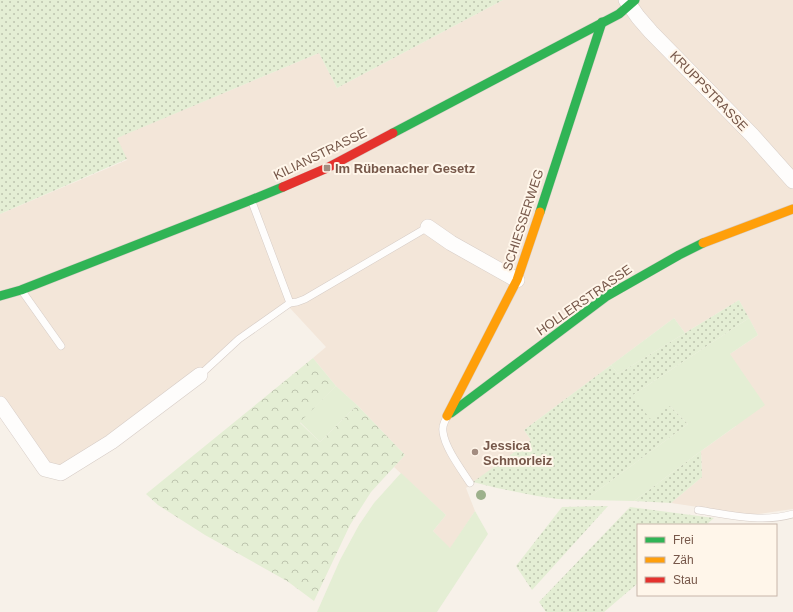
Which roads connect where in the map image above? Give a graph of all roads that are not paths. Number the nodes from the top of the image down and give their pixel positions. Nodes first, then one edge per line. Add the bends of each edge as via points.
1 (630, 2) edge
2 (602, 22) junction
3 (793, 181) edge
4 (251, 200) junction
5 (793, 209) edge
6 (428, 227) joint
7 (517, 280) junction
8 (21, 290) junction
9 (0, 296) edge
10 (290, 303) junction
11 (61, 346) dead end
12 (200, 375) joint
13 (0, 404) edge
14 (447, 416) junction
15 (470, 483) dead end
16 (698, 510) dead end
17 (793, 514) edge

1 - 2 street, KILIANSTRASSE via 619,14
1 - 3 street, KRUPPSTRASSE via 651,32 752,135
2 - 4 street, KILIANSTRASSE via 327,168
2 - 7 street, SCHIESSERWEG
4 - 8 street, KILIANSTRASSE
4 - 10 lane
5 - 14 street, HOLLERSTRASSE via 705,242 607,296
6 - 7 street
6 - 10 lane via 305,298
7 - 14 street, SCHIESSERWEG
8 - 9 street, KILIANSTRASSE
8 - 11 lane
10 - 12 lane via 239,339
12 - 13 street via 111,442 61,473 45,468
14 - 15 lane via 443,427 445,441
16 - 17 lane via 769,519

